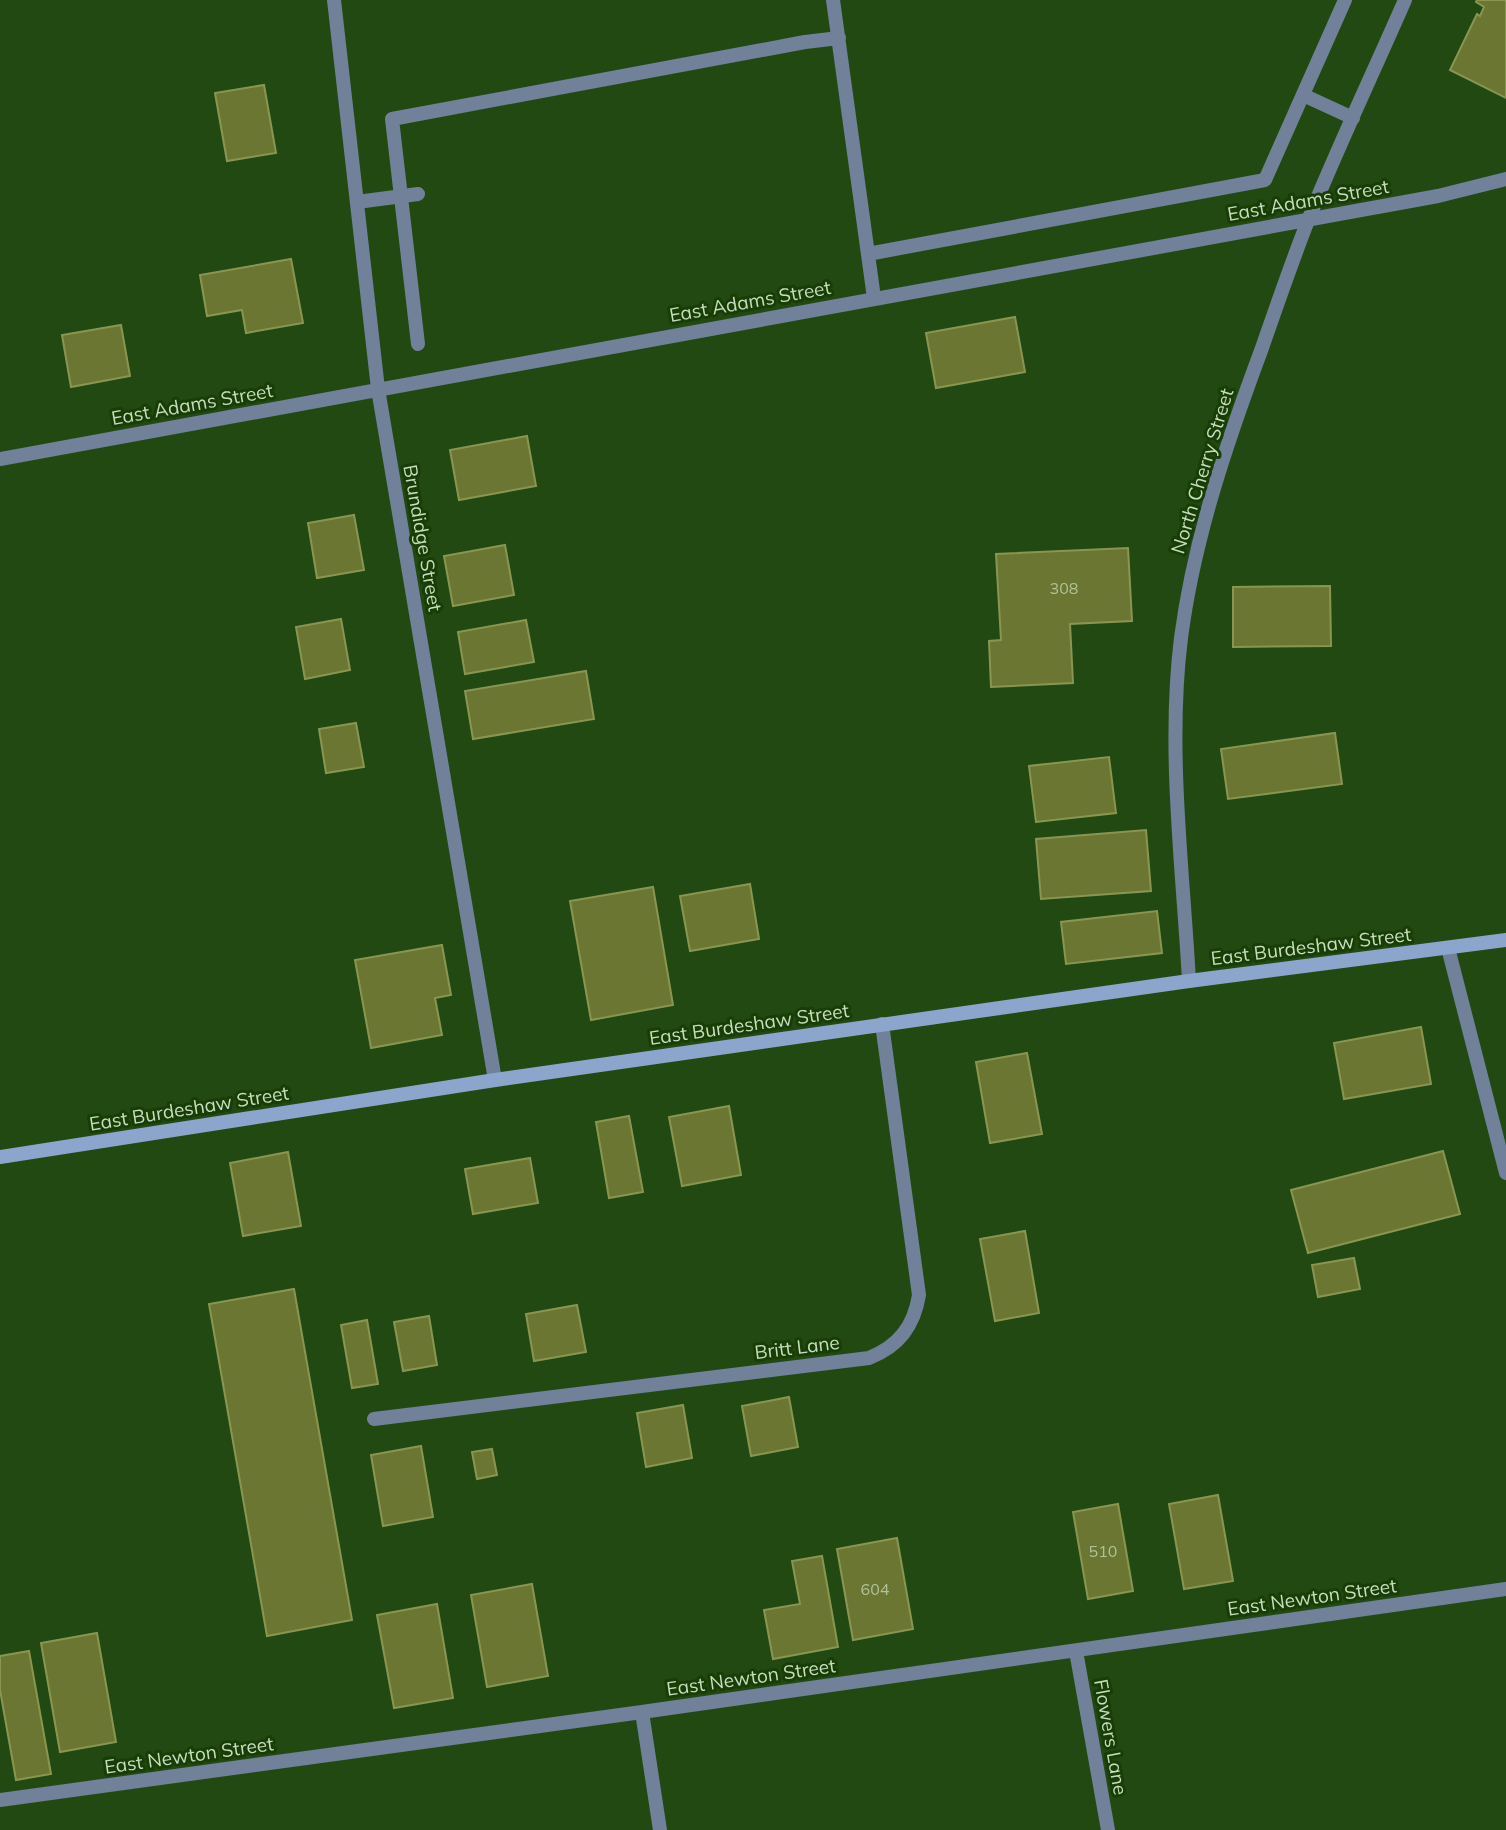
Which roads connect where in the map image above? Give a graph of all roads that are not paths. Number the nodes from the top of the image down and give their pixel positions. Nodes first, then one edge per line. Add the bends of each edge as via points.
1 (334, 0) edge
2 (834, 0) edge
3 (1345, 0) edge
4 (1405, 0) edge
5 (839, 38) junction
6 (1303, 95) junction
7 (1353, 118) junction
8 (1506, 178) edge
9 (418, 194) dead end
10 (401, 196) junction
11 (357, 202) junction
12 (1309, 219) junction
13 (868, 254) junction
14 (874, 298) junction
15 (418, 344) dead end
16 (378, 389) junction
17 (0, 458) edge
18 (1506, 940) edge
19 (1448, 948) junction
20 (1189, 981) junction
21 (882, 1024) junction
22 (495, 1080) junction
23 (0, 1157) edge
24 (1506, 1173) edge
25 (374, 1419) dead end
26 (1506, 1589) edge
27 (1076, 1650) junction
28 (642, 1712) junction
29 (0, 1800) edge
30 (660, 1830) edge
31 (1108, 1830) edge

1 - 11 street, Brundidge Street
2 - 5 street
3 - 6 street
4 - 7 street, North Cherry Street
5 - 10 street via 392,119
5 - 13 street
6 - 7 street
6 - 13 street via 1265,180
7 - 12 street, North Cherry Street
8 - 12 street, East Adams Street via 1438,196
9 - 10 street
10 - 11 street
10 - 15 street
11 - 16 street, Brundidge Street
12 - 14 street, East Adams Street
12 - 20 street, North Cherry Street via 1236,417 1190,578 1175,706
13 - 14 street
14 - 16 street, East Adams Street
16 - 17 street, East Adams Street
16 - 22 street, Brundidge Street
18 - 19 street, East Burdeshaw Street
19 - 20 street, East Burdeshaw Street
19 - 24 street
20 - 21 street, East Burdeshaw Street
21 - 22 street, East Burdeshaw Street
21 - 25 street, Britt Lane via 919,1294 909,1328 892,1346 869,1358
22 - 23 street, East Burdeshaw Street
26 - 27 street, East Newton Street
27 - 28 street, East Newton Street
27 - 31 street, Flowers Lane
28 - 29 street, East Newton Street
28 - 30 street

